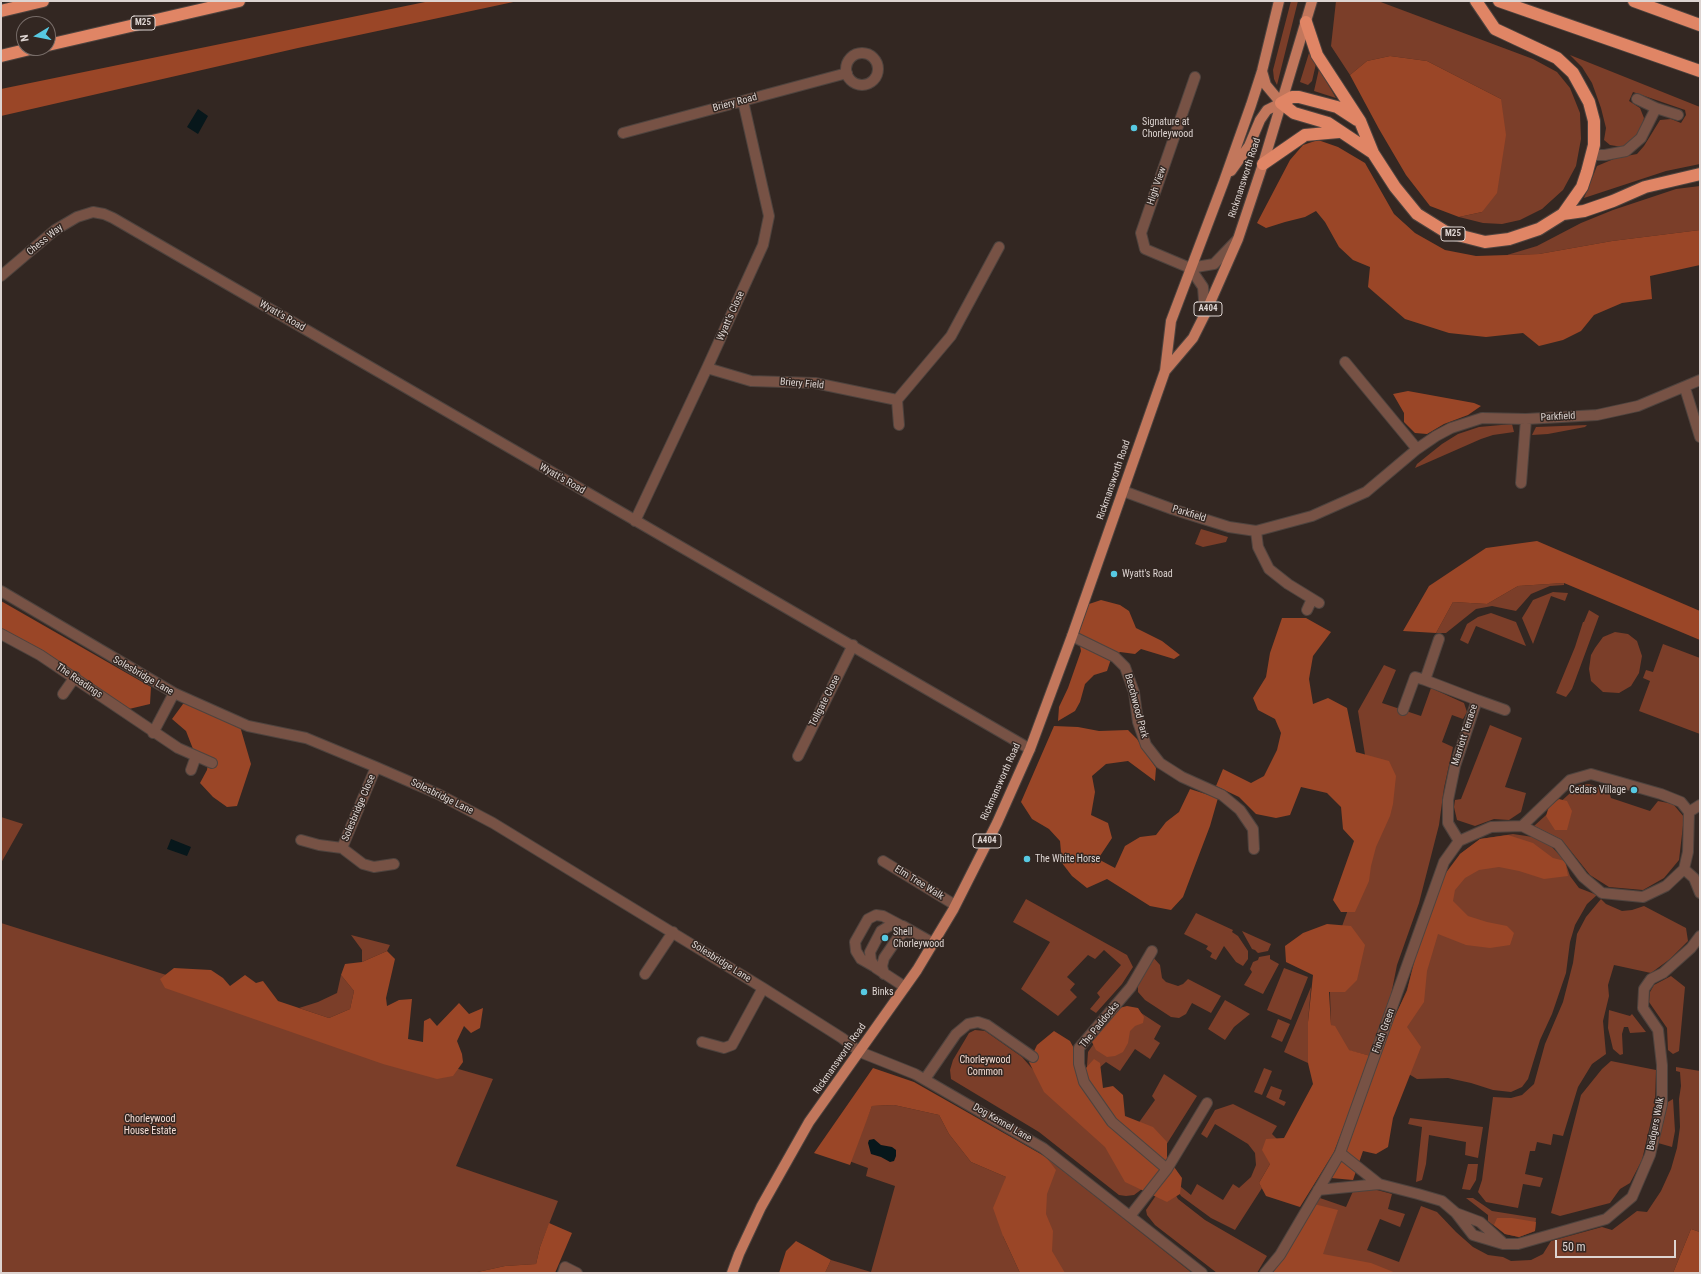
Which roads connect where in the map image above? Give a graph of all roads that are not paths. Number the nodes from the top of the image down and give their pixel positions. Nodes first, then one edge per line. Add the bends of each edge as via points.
1 (43, 1) edge
2 (238, 1) edge
3 (1279, 1) edge
4 (1312, 1) edge
5 (1476, 1) edge
6 (1499, 1) edge
7 (1634, 1) edge
8 (1, 10) edge
9 (1306, 22) junction
10 (1700, 25) edge
11 (56, 43) edge
12 (16, 52) edge
13 (1, 56) edge
14 (1262, 71) junction
15 (1700, 71) edge
16 (847, 73) dead end
17 (1195, 78) dead end
18 (1637, 99) dead end
19 (743, 101) junction
20 (1281, 103) junction
21 (1656, 108) junction
22 (1678, 115) dead end
23 (1360, 122) junction
24 (1339, 132) junction
25 (623, 133) dead end
26 (1373, 153) junction
27 (1592, 155) junction
28 (1263, 164) junction
29 (1700, 174) edge
30 (1224, 181) junction
31 (93, 212) joint
32 (1563, 214) junction
33 (1238, 239) junction
34 (999, 247) dead end
35 (1190, 268) junction
36 (1, 276) edge
37 (1205, 314) junction
38 (1345, 362) dead end
39 (707, 368) junction
40 (1165, 371) junction
41 (1700, 380) edge
42 (1685, 388) junction
43 (897, 400) junction
44 (1526, 418) junction
45 (899, 425) dead end
46 (1700, 437) edge
47 (1418, 449) junction
48 (1521, 483) dead end
49 (1123, 491) junction
50 (635, 521) junction
51 (1256, 531) junction
52 (1, 591) edge
53 (1307, 610) dead end
54 (1, 634) edge
55 (1072, 636) junction
56 (1439, 639) dead end
57 (853, 645) junction
58 (75, 677) junction
59 (1425, 680) junction
60 (174, 693) junction
61 (63, 694) dead end
62 (1477, 700) junction
63 (1403, 710) dead end
64 (1505, 710) dead end
65 (153, 733) junction
66 (1030, 749) junction
67 (196, 756) junction
68 (798, 756) dead end
69 (212, 763) dead end
70 (376, 767) junction
71 (191, 770) dead end
72 (1700, 805) edge
73 (1689, 812) junction
74 (1522, 826) junction
75 (301, 840) dead end
76 (1459, 841) junction
77 (342, 848) junction
78 (1254, 849) dead end
79 (883, 861) dead end
80 (394, 864) dead end
81 (1684, 869) junction
82 (1700, 893) edge
83 (955, 905) junction
84 (903, 926) junction
85 (673, 932) junction
86 (914, 933) junction
87 (1700, 936) edge
88 (933, 943) junction
89 (1152, 950) dead end
90 (880, 971) junction
91 (645, 974) dead end
92 (905, 987) junction
93 (763, 988) junction
94 (702, 1042) dead end
95 (860, 1052) junction
96 (1033, 1058) dead end
97 (925, 1079) junction
98 (1207, 1103) dead end
99 (1340, 1154) junction
100 (1167, 1170) junction
101 (1378, 1184) junction
102 (1318, 1190) junction
103 (1456, 1213) junction
104 (1130, 1216) junction
105 (1503, 1244) junction
106 (562, 1273) edge
107 (577, 1273) edge
108 (732, 1273) edge
109 (1202, 1273) edge
110 (1265, 1273) edge

1 - 8 highway
2 - 11 highway, M25
3 - 14 main road, Rickmansworth Road / A404
4 - 9 main road, Rickmansworth Road / A404
5 - 27 highway, M25 via 1495,29 1557,58 1573,73 1589,102 1594,121
6 - 15 highway
7 - 10 highway
9 - 20 main road, Rickmansworth Road / A404
9 - 23 highway, M25 via 1317,54
12 - 13 highway
14 - 20 main road via 1266,85
14 - 30 main road, Rickmansworth Road / A404
16 - 19 street, Briery Road
17 - 35 street, High View via 1141,233 1145,249
18 - 21 street
19 - 25 street, Briery Road
19 - 39 street, Wyatt's Close via 769,216 763,245
20 - 23 highway via 1292,97 1299,97 1337,107
20 - 24 highway, M25 via 1294,113 1328,124
20 - 28 main road, Rickmansworth Road / A404
20 - 30 main road via 1267,110 1249,146
21 - 22 street
21 - 27 street via 1641,138 1626,151
23 - 26 highway, M25
24 - 26 highway, M25
24 - 28 highway via 1305,135
26 - 32 highway, M25 via 1416,214 1446,232 1485,242 1509,239 1539,229
27 - 32 highway, M25 via 1582,187
28 - 33 main road, Rickmansworth Road / A404
29 - 32 highway, M25 via 1644,187 1584,211
30 - 35 main road, Rickmansworth Road / A404
31 - 36 street, Chess Way via 77,216 55,230
31 - 50 street, Wyatt's Road via 113,218
33 - 35 street via 1214,264
33 - 37 main road, Rickmansworth Road / A404
34 - 43 street via 951,336
35 - 37 street via 1203,286
35 - 40 main road, Rickmansworth Road / A404 via 1171,321
37 - 40 main road, Rickmansworth Road / A404 via 1193,338
38 - 47 street
39 - 43 street, Briery Field via 751,380 815,383
39 - 50 street, Wyatt's Close
40 - 49 main road, Rickmansworth Road / A404
41 - 42 street, Parkfield
42 - 44 street, Parkfield via 1638,406 1597,415
42 - 46 street
43 - 45 street
44 - 47 street, Parkfield via 1482,418 1450,428
44 - 48 street
47 - 51 street, Parkfield via 1366,492 1312,516
49 - 51 street, Parkfield via 1229,527
49 - 55 main road, Rickmansworth Road / A404
50 - 57 street, Wyatt's Road
51 - 53 street via 1258,547 1270,569 1288,584 1316,601
52 - 60 street, Solesbridge Lane
54 - 58 street, The Readings
55 - 66 main road, Rickmansworth Road / A404
55 - 78 street, Beechwood Park via 1115,657 1125,667 1134,692 1138,722 1146,745 1160,763 1182,777 1222,795 1240,810 1253,829
56 - 59 street
57 - 66 street, Wyatt's Road
57 - 68 street, Tollgate Close
58 - 61 street
58 - 65 street, The Readings
59 - 62 street, Marriott Terrace
59 - 63 street via 1415,677
60 - 65 street
60 - 70 street, Solesbridge Lane via 248,726 306,738
62 - 64 street
62 - 76 street, Marriott Terrace via 1455,766 1448,800 1448,823
65 - 67 street, The Readings
66 - 83 main road, Rickmansworth Road / A404 via 997,823
67 - 69 street, The Readings
67 - 71 street
70 - 77 street, Solesbridge Close
70 - 85 street, Solesbridge Lane via 438,794 493,823
72 - 73 street
73 - 74 street via 1681,802 1661,794 1591,774 1570,780
73 - 81 street via 1688,852
74 - 76 street via 1491,827
74 - 81 street via 1558,844 1583,877 1602,893 1643,896 1666,886
75 - 77 street, Solesbridge Close
76 - 99 street, Finch Green via 1444,862
77 - 80 street, Solesbridge Close via 363,864 374,867
79 - 83 street, Elm Tree Walk
81 - 82 street via 1694,878
83 - 88 main road, Rickmansworth Road / A404
84 - 86 street
84 - 90 street via 891,926 881,931 870,952 871,961
84 - 90 street via 876,915 868,919 855,942 856,951 861,959
85 - 91 street
85 - 93 street, Solesbridge Lane
86 - 88 street
86 - 90 street via 905,932 899,936 884,958
87 - 105 street, Badgers Walk via 1691,948 1663,973 1651,979 1644,989 1643,1008 1658,1030 1662,1066 1662,1104 1650,1155 1632,1197 1606,1219 1518,1244
88 - 92 main road, Rickmansworth Road / A404
89 - 100 street, The Paddocks via 1131,987 1079,1048 1079,1064 1084,1082 1112,1122
90 - 92 street
92 - 95 main road, Rickmansworth Road / A404
93 - 94 street via 732,1045 724,1048
93 - 95 street, Solesbridge Lane
95 - 97 street, Dog Kennel Lane
95 - 108 main road, Rickmansworth Road / A404 via 809,1122 782,1167
96 - 97 street via 987,1025 978,1022 968,1024 956,1034
97 - 104 street, Dog Kennel Lane via 1043,1148
98 - 100 street
99 - 101 street, Badgers Walk
99 - 102 street, Finch Green
100 - 104 street
101 - 102 street, Badgers Walk
101 - 103 street, Badgers Walk via 1442,1201
102 - 110 street, Finch Green via 1280,1255
103 - 105 street, Badgers Walk via 1480,1222
103 - 105 street, Badgers Walk via 1473,1235
104 - 109 street, Dog Kennel Lane
106 - 107 street via 565,1267

